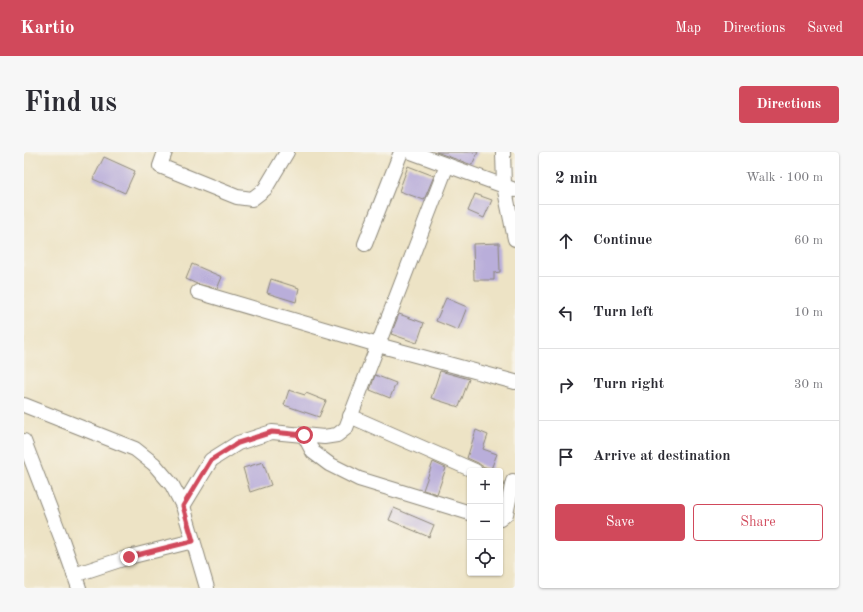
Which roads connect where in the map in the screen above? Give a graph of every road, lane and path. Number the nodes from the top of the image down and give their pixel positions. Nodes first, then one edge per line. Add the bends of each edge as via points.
1 (165, 152) edge
2 (287, 152) edge
3 (401, 152) edge
4 (411, 152) edge
5 (503, 152) edge
6 (447, 165) junction
7 (510, 188) edge
8 (515, 239) edge
9 (365, 244) dead end
10 (198, 292) dead end
11 (378, 345) junction
12 (515, 382) edge
13 (24, 405) edge
14 (350, 416) junction
15 (304, 435) junction
16 (24, 441) edge
17 (468, 468) edge
18 (509, 481) edge
19 (183, 506) junction
20 (467, 512) edge
21 (503, 516) edge
22 (193, 541) junction
23 (74, 575) junction
24 (79, 588) edge
25 (206, 588) edge

1 - 2 street via 160,166 237,197 252,199 265,189
3 - 9 street
4 - 6 street
5 - 7 street
6 - 7 street
6 - 11 street
7 - 8 street
10 - 11 street
11 - 12 street
11 - 14 street
13 - 19 street via 135,449 154,464 172,485
14 - 15 street via 346,428 337,435
14 - 17 street
15 - 19 street via 272,432 238,443 211,460
15 - 20 street via 313,452 328,464 359,479
16 - 23 street
18 - 21 street via 506,514
19 - 22 street
22 - 23 street via 129,557
22 - 25 street
23 - 24 street

